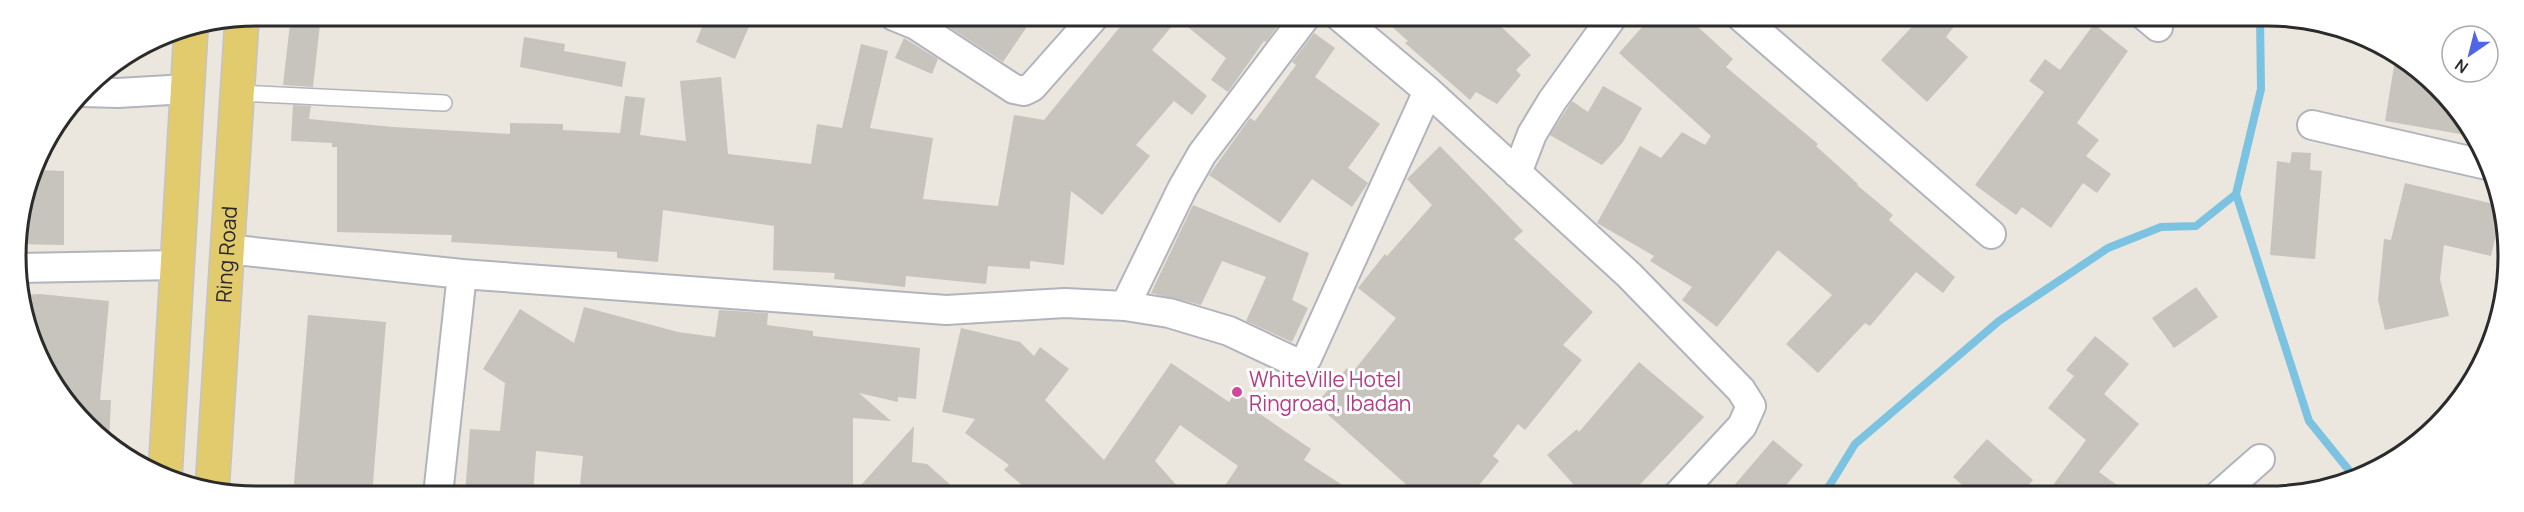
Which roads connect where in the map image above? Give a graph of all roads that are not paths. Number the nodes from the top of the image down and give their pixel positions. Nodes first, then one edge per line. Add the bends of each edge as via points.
1 (242, 26) edge
2 (918, 26) edge
3 (1086, 26) edge
4 (1299, 26) edge
5 (1351, 26) edge
6 (1606, 26) edge
7 (1752, 26) edge
8 (191, 35) edge
9 (187, 89) junction
10 (94, 92) edge
11 (1428, 92) junction
12 (238, 93) junction
13 (444, 103) dead end
14 (2312, 125) dead end
15 (2479, 163) edge
16 (1517, 173) junction
17 (1991, 234) dead end
18 (226, 249) junction
19 (177, 265) junction
20 (26, 268) edge
21 (462, 274) junction
22 (1125, 306) junction
23 (2260, 459) dead end
24 (166, 468) edge
25 (213, 482) edge
26 (439, 486) edge
27 (1686, 486) edge
28 (2229, 486) edge

1 - 12 main road, Ring Road
2 - 3 street via 1014,89 1024,91 1032,87
4 - 22 street via 1203,154
5 - 11 street
6 - 16 street via 1532,134
7 - 17 street
8 - 9 main road
9 - 10 street
9 - 19 main road
11 - 16 street
11 - 22 street via 1301,365 1229,331 1169,313
12 - 13 lane
12 - 18 main road, Ring Road
14 - 15 street
16 - 27 street via 1629,275 1752,406 1742,426
18 - 21 street
18 - 25 main road, Ring Road
19 - 20 street
19 - 24 main road
21 - 22 street via 946,310 1065,303
21 - 26 street
23 - 28 street

